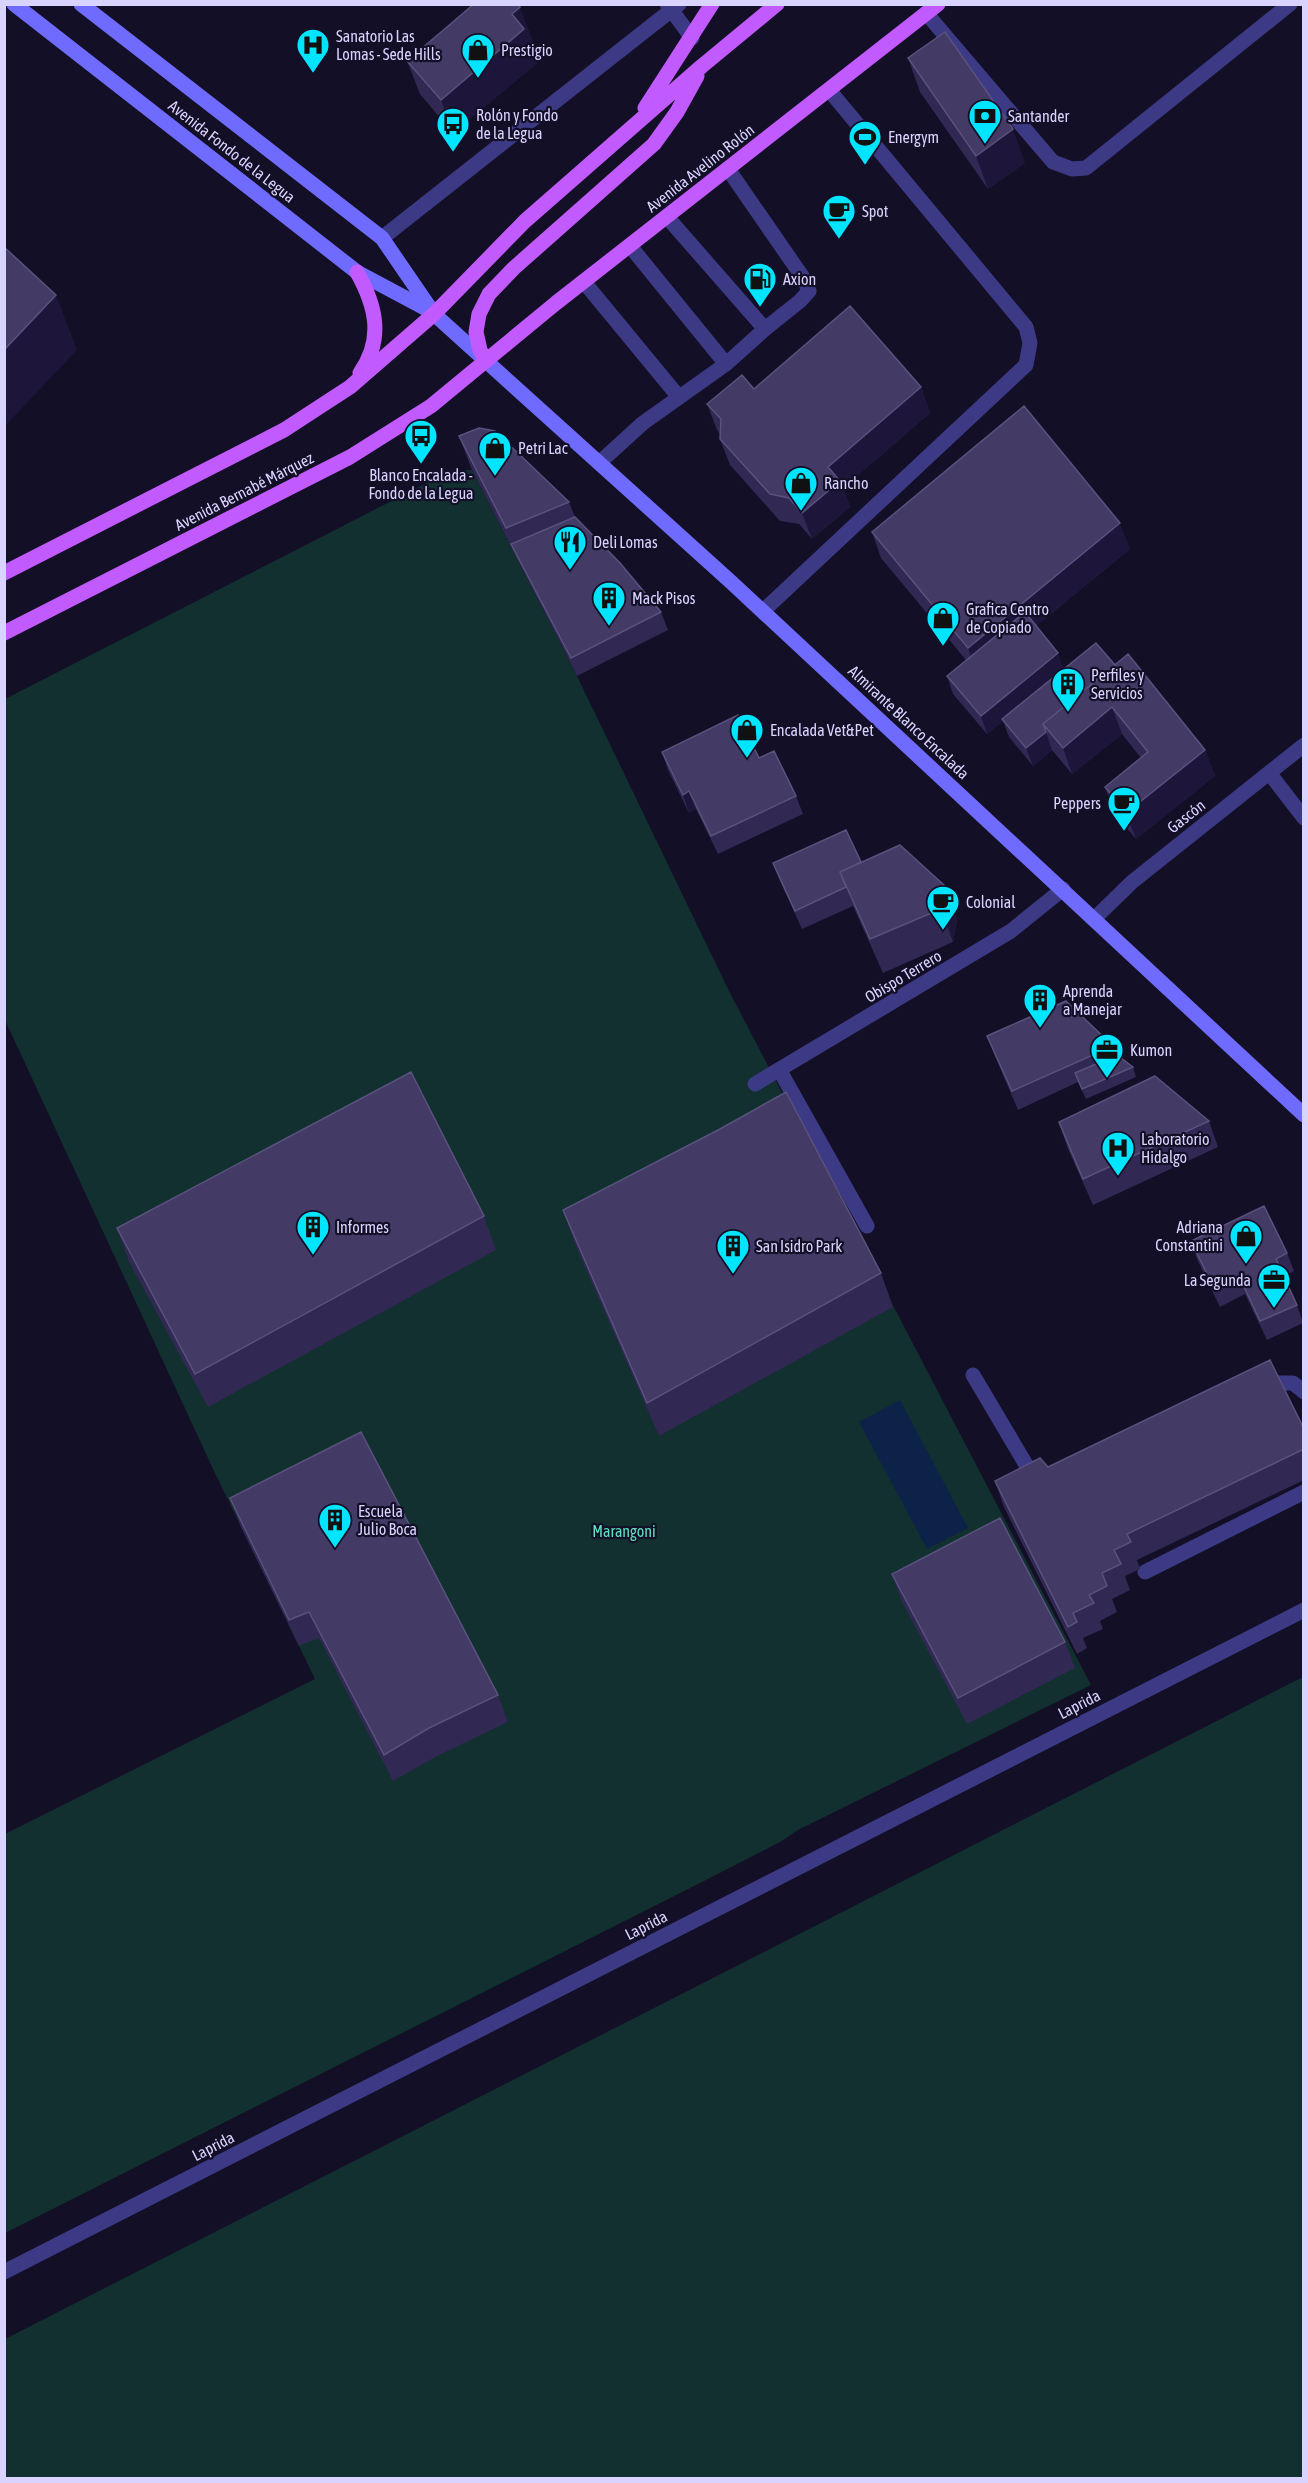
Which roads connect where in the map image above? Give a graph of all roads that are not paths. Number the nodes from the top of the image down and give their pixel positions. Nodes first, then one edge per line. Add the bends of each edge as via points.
1 (15, 4) edge
2 (81, 4) edge
3 (712, 4) edge
4 (777, 4) edge
5 (1290, 4) edge
6 (673, 6) edge
7 (932, 9) edge
8 (692, 38) junction
9 (702, 66) junction
10 (829, 90) junction
11 (634, 126) junction
12 (728, 169) junction
13 (667, 217) junction
14 (382, 238) junction
15 (630, 246) junction
16 (357, 272) junction
17 (584, 282) junction
18 (435, 314) junction
19 (765, 329) junction
20 (486, 361) junction
21 (726, 364) junction
22 (350, 387) junction
23 (678, 396) junction
24 (599, 463) junction
25 (4, 573) edge
26 (763, 611) junction
27 (4, 633) edge
28 (1304, 745) edge
29 (1270, 774) junction
30 (1304, 818) edge
31 (1063, 889) junction
32 (1094, 919) junction
33 (780, 1071) junction
34 (755, 1084) dead end
35 (1304, 1115) edge
36 (867, 1226) dead end
37 (973, 1375) dead end
38 (1304, 1392) edge
39 (1247, 1393) edge
40 (1059, 1480) edge
41 (1304, 1492) edge
42 (1145, 1572) dead end
43 (1304, 1610) edge
44 (4, 2272) edge

1 - 16 main road, Avenida Fondo de la Legua
2 - 14 main road, Avenida Fondo de la Legua
3 - 8 main road
4 - 9 main road
5 - 7 street via 1086,168 1071,169 1053,162
6 - 8 street
6 - 14 street
7 - 10 main road, Avenida Avelino Rolón
8 - 11 main road
9 - 11 main road
9 - 20 main road via 654,144 489,294 476,332
10 - 12 main road, Avenida Avelino Rolón
10 - 26 street via 1026,327 1030,343 1026,365
11 - 18 main road via 525,221
12 - 13 main road, Avenida Avelino Rolón
12 - 19 street via 809,291
13 - 15 main road, Avenida Avelino Rolón
13 - 19 street
14 - 18 main road, Avenida Fondo de la Legua
15 - 17 main road, Avenida Avelino Rolón
15 - 21 street
16 - 18 main road, Avenida Fondo de la Legua
16 - 22 main road via 374,310 375,340 370,358
17 - 20 main road, Avenida Avelino Rolón
17 - 23 street
18 - 20 main road, Avenida Fondo de la Legua
18 - 22 main road
19 - 21 street
20 - 24 main road, Almirante Blanco Encalada
20 - 27 main road, Avenida Bernabé Márquez via 431,406 350,458
21 - 23 street
22 - 25 main road via 284,430
23 - 24 street
24 - 26 main road, Almirante Blanco Encalada
26 - 31 main road, Almirante Blanco Encalada
28 - 29 street, Gascón
29 - 30 street
29 - 32 street, Gascón via 1132,882
31 - 32 main road, Almirante Blanco Encalada
31 - 33 street, Obispo Terrero via 1011,931
32 - 35 main road, Almirante Blanco Encalada
33 - 34 street, Obispo Terrero
33 - 36 street
37 - 40 street via 1028,1468
38 - 39 street via 1293,1383 1268,1383
41 - 42 street
43 - 44 street, Laprida

